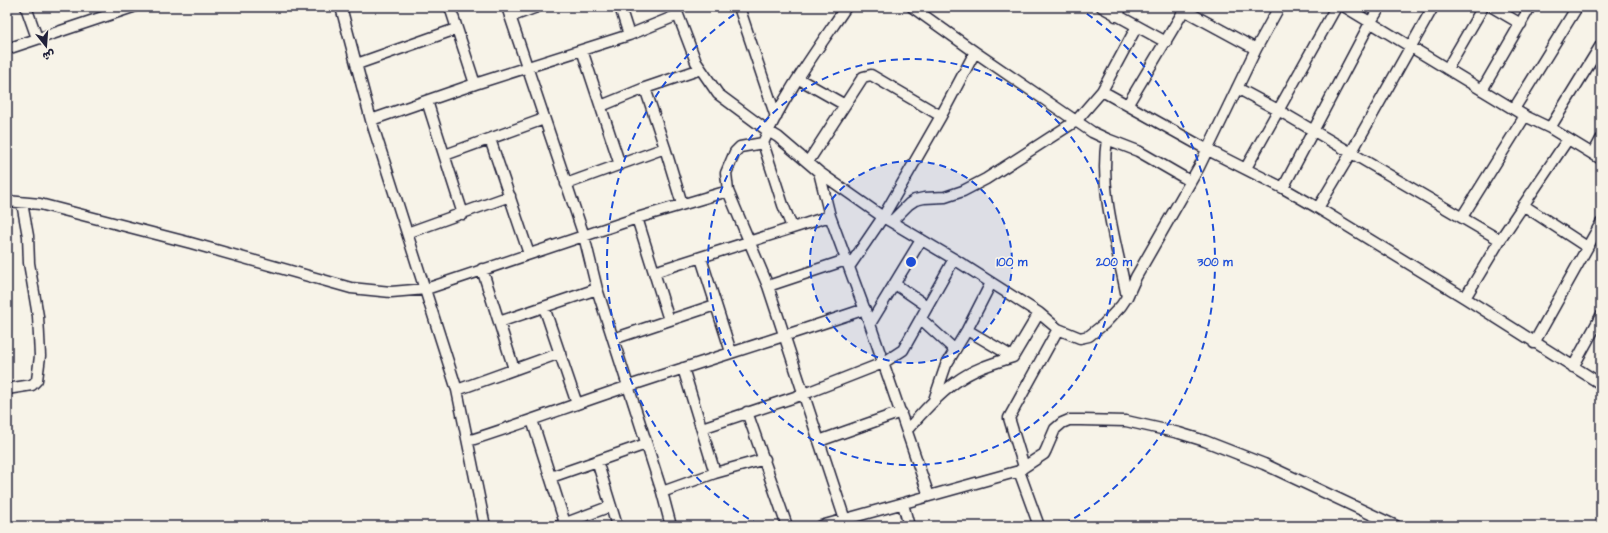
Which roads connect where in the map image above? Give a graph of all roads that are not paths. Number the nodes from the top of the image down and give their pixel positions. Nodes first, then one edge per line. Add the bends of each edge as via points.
1 (26, 7) edge
2 (133, 7) edge
3 (341, 7) edge
4 (450, 7) edge
5 (537, 7) edge
6 (620, 7) edge
7 (739, 7) edge
8 (846, 7) edge
9 (912, 7) edge
10 (1102, 7) edge
11 (1279, 7) edge
12 (1336, 7) edge
13 (1345, 7) edge
14 (1380, 7) edge
15 (1433, 7) edge
16 (1483, 7) edge
17 (1492, 7) edge
18 (1530, 7) edge
19 (1577, 7) edge
20 (1185, 9) edge
21 (110, 10) edge
22 (923, 10) edge
23 (677, 11) edge
24 (1119, 11) edge
25 (509, 12) edge
26 (1370, 23) junction
27 (1521, 24) junction
28 (1137, 26) junction
29 (456, 29) junction
30 (629, 35) junction
31 (37, 38) junction
32 (1166, 42) junction
33 (1601, 45) edge
34 (1411, 47) junction
35 (7, 49) edge
36 (1256, 49) junction
37 (582, 50) junction
38 (975, 52) junction
39 (357, 64) junction
40 (528, 68) junction
41 (701, 69) junction
42 (1447, 69) junction
43 (799, 79) junction
44 (475, 84) junction
45 (645, 88) junction
46 (1237, 88) junction
47 (1482, 90) junction
48 (1102, 91) junction
49 (427, 101) junction
50 (1128, 104) junction
51 (845, 105) junction
52 (601, 106) junction
53 (1514, 109) junction
54 (1278, 110) junction
55 (776, 116) junction
56 (941, 116) junction
57 (1525, 116) junction
58 (544, 119) junction
59 (371, 120) junction
60 (1076, 121) junction
61 (1550, 128) junction
62 (768, 131) junction
63 (1314, 132) junction
64 (1568, 138) junction
65 (490, 139) junction
66 (1107, 139) junction
67 (1601, 139) edge
68 (764, 142) junction
69 (666, 148) junction
70 (1208, 150) junction
71 (1351, 153) junction
72 (445, 155) junction
73 (1597, 156) edge
74 (808, 162) junction
75 (620, 165) junction
76 (1246, 168) junction
77 (819, 172) junction
78 (1190, 181) junction
79 (566, 184) junction
80 (1283, 188) junction
81 (728, 191) junction
82 (510, 196) junction
83 (7, 201) edge
84 (22, 203) junction
85 (682, 204) junction
86 (1523, 205) junction
87 (1318, 208) junction
88 (463, 214) junction
89 (830, 216) junction
90 (1462, 217) junction
91 (637, 218) junction
92 (888, 219) junction
93 (1601, 223) edge
94 (792, 227) junction
95 (408, 233) junction
96 (584, 236) junction
97 (921, 240) junction
98 (1500, 240) junction
99 (749, 242) junction
100 (1587, 247) junction
101 (529, 254) junction
102 (701, 258) junction
103 (954, 259) junction
104 (847, 264) junction
105 (482, 269) junction
106 (654, 272) junction
107 (991, 283) junction
108 (895, 284) junction
109 (768, 286) junction
110 (426, 289) junction
111 (597, 289) junction
112 (1127, 298) junction
113 (1465, 298) junction
114 (715, 305) junction
115 (927, 306) junction
116 (544, 307) junction
117 (865, 309) junction
118 (1039, 313) junction
119 (1601, 316) edge
120 (921, 319) junction
121 (668, 320) junction
122 (499, 322) junction
123 (870, 324) junction
124 (1058, 329) junction
125 (967, 330) junction
126 (785, 337) junction
127 (613, 339) junction
128 (1534, 343) junction
129 (955, 350) junction
130 (731, 352) junction
131 (560, 353) junction
132 (1013, 357) junction
133 (883, 363) junction
134 (1573, 367) junction
135 (683, 368) junction
136 (514, 369) junction
137 (1601, 384) edge
138 (628, 386) junction
139 (7, 389) edge
140 (457, 390) junction
141 (804, 394) junction
142 (933, 402) junction
143 (577, 404) junction
144 (748, 412) junction
145 (901, 412) junction
146 (532, 420) junction
147 (702, 428) junction
148 (907, 430) junction
149 (468, 441) junction
150 (819, 441) junction
151 (646, 444) junction
152 (765, 459) junction
153 (597, 461) junction
154 (1022, 469) junction
155 (715, 473) junction
156 (551, 477) junction
157 (662, 492) junction
158 (929, 496) junction
159 (903, 504) junction
160 (611, 506) junction
161 (846, 523) edge
162 (561, 525) edge
163 (486, 526) edge
164 (617, 526) edge
165 (671, 526) edge
166 (787, 526) edge
167 (821, 526) edge
168 (909, 526) edge
169 (1039, 526) edge
170 (1396, 526) edge

1 - 31 street
2 - 21 street
3 - 39 street
4 - 29 street
5 - 25 street
6 - 30 street
7 - 55 street
8 - 43 street
9 - 22 street
10 - 24 street
11 - 36 street
12 - 54 street
13 - 26 street
14 - 26 street
15 - 34 street
16 - 42 street
17 - 27 street
18 - 27 street
19 - 53 street
20 - 32 street
20 - 36 street
21 - 31 street
22 - 38 street
23 - 30 street
23 - 41 street
24 - 28 street
25 - 40 street
26 - 34 street
26 - 63 street
27 - 47 street
28 - 32 street
28 - 48 street
29 - 39 street
29 - 44 street
30 - 37 street
31 - 35 street
32 - 50 street
33 - 61 street
34 - 42 street
34 - 71 street
36 - 46 street
37 - 40 street
37 - 52 street
38 - 56 street
38 - 60 street
39 - 59 street
40 - 44 street
40 - 58 street
41 - 45 street
41 - 62 street via 718,94
42 - 47 street
43 - 51 street
43 - 55 street
44 - 49 street
45 - 52 street
45 - 69 street
46 - 54 street
46 - 70 street
47 - 53 street
48 - 50 street
48 - 60 street
49 - 59 street
49 - 72 street
50 - 70 street
51 - 56 street via 863,77 871,75
51 - 74 street
52 - 75 street
53 - 57 street
54 - 63 street
54 - 76 street
55 - 62 street
56 - 92 street
57 - 61 street
57 - 90 street
58 - 65 street
58 - 79 street
59 - 95 street
60 - 66 street
60 - 92 street via 986,179 945,197 915,200
61 - 64 street
62 - 68 street
62 - 74 street
63 - 71 street
63 - 80 street
64 - 73 street
64 - 86 street
65 - 72 street
65 - 82 street
66 - 78 street via 1138,150
66 - 112 street via 1104,157 1108,211
67 - 73 street
68 - 81 street via 740,147 735,152 726,173
68 - 94 street
69 - 75 street
69 - 85 street
70 - 76 street
70 - 78 street
71 - 87 street
71 - 90 street
72 - 88 street
74 - 77 street
75 - 79 street
76 - 80 street
77 - 89 street
77 - 92 street
78 - 112 street via 1136,277
79 - 96 street
80 - 87 street
81 - 85 street
81 - 99 street
82 - 88 street
82 - 101 street
83 - 84 street
84 - 110 street via 40,204 192,243 351,288 391,292
84 - 139 street via 38,316 40,356 36,380 32,385
85 - 91 street
86 - 98 street
86 - 100 street
87 - 113 street
88 - 95 street
89 - 94 street
89 - 104 street
90 - 98 street
91 - 96 street
91 - 106 street
92 - 97 street
92 - 104 street
93 - 100 street
94 - 99 street
95 - 110 street
96 - 101 street
96 - 111 street
97 - 103 street
97 - 108 street
98 - 113 street
99 - 102 street
99 - 109 street
100 - 128 street
101 - 105 street
102 - 106 street
102 - 114 street
103 - 107 street
103 - 115 street
104 - 109 street
104 - 117 street
105 - 110 street
105 - 122 street
106 - 121 street
107 - 118 street
107 - 125 street
108 - 115 street
108 - 123 street
109 - 126 street
110 - 140 street
111 - 116 street
111 - 127 street
112 - 124 street via 1089,336 1080,338
113 - 128 street
114 - 121 street
114 - 130 street
115 - 120 street
116 - 122 street
116 - 131 street
117 - 123 street
117 - 126 street
118 - 124 street
118 - 132 street
119 - 134 street
120 - 129 street
120 - 133 street via 903,350
121 - 127 street
122 - 136 street
123 - 133 street
124 - 154 street via 1009,418
125 - 129 street
125 - 132 street
126 - 130 street
126 - 141 street
127 - 138 street
128 - 134 street
129 - 142 street via 946,365
130 - 135 street
131 - 136 street
131 - 143 street
132 - 142 street via 982,367 956,381
133 - 141 street
133 - 145 street
134 - 137 street
135 - 138 street
135 - 147 street
136 - 140 street
138 - 143 street
138 - 151 street
140 - 149 street
141 - 144 street
141 - 150 street
142 - 148 street
143 - 146 street
144 - 147 street
144 - 152 street
145 - 148 street
145 - 150 street
146 - 149 street
146 - 156 street
147 - 155 street
148 - 158 street
149 - 163 street
150 - 161 street
151 - 153 street
151 - 157 street
152 - 155 street
152 - 166 street
153 - 156 street
153 - 160 street
154 - 158 street
154 - 169 street
154 - 170 street via 1044,454 1055,428 1062,423 1069,420 1126,421 1179,433 1264,464
155 - 157 street
156 - 162 street
157 - 165 street
158 - 159 street
159 - 161 street
159 - 168 street
160 - 162 street
160 - 164 street
161 - 167 street

